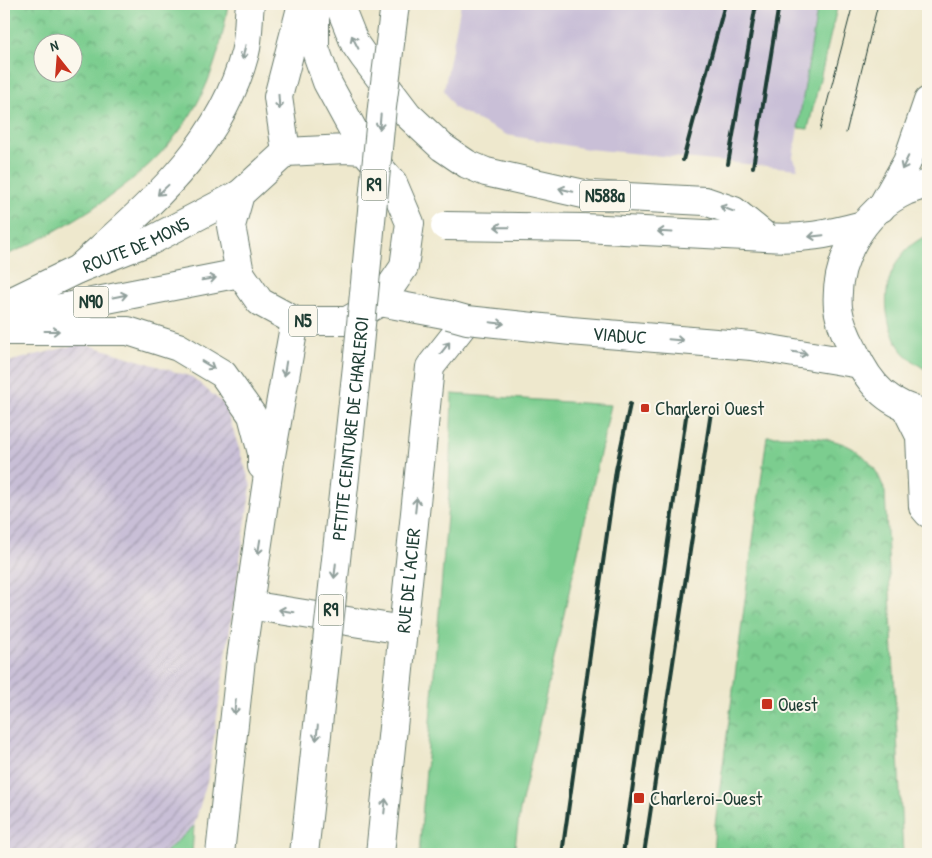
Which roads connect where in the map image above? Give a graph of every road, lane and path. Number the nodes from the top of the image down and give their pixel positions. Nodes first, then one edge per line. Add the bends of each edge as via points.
1 (250, 4) edge
2 (302, 4) edge
3 (315, 4) edge
4 (338, 4) edge
5 (395, 4) edge
6 (928, 101) edge
7 (364, 150) junction
8 (286, 152) junction
9 (928, 184) edge
10 (240, 194) junction
11 (872, 216) junction
12 (410, 223) junction
13 (766, 237) junction
14 (78, 269) junction
15 (240, 274) junction
16 (380, 302) junction
17 (4, 305) edge
18 (458, 318) junction
19 (4, 319) edge
20 (294, 321) junction
21 (4, 331) edge
22 (860, 364) junction
23 (917, 411) edge
24 (928, 514) edge
25 (263, 518) junction
26 (249, 605) junction
27 (403, 630) junction
28 (220, 854) edge
29 (304, 854) edge
30 (380, 854) edge

1 -> 14 main road via 246,51 233,91 212,130 170,185
2 -> 8 main road via 278,97
3 - 7 main road via 315,48 327,82
13 -> 4 main road, N588a, bridge via 734,211 705,201 588,195 486,172 467,164 442,147 408,114 364,57
5 -> 29 main road, PETITE CEINTURE DE CHARLEROI / R9, bridge
6 -> 11 main road via 907,162
7 - 8 main road
7 - 12 main road via 393,183
8 - 10 main road
9 - 11 main road, N588a via 906,191
10 - 14 main road, ROUTE DE MONS / N90 via 152,240
10 - 15 main road, N5 via 231,226
11 -> 13 main road, N588a via 823,236
11 - 22 main road, N588a via 844,261 839,286 838,309
13 -> 12 main road, N588a, bridge
12 - 16 main road, N5 via 404,267
14 - 17 main road, ROUTE DE MONS / N90
19 -> 15 main road, ROUTE DE MONS / N90
15 - 20 main road, N5 via 260,302
16 - 18 main road, VIADUC
16 - 20 main road, N5 via 347,321
18 -> 22 main road, VIADUC, bridge via 752,346
27 -> 18 main road, RUE DE L'ACIER via 430,367
20 -> 25 main road
21 -> 25 main road via 128,331 178,347 223,374 252,415 262,453
22 - 23 main road, N588a via 888,399
23 - 24 main road, N588a via 923,508
25 -> 26 main road
27 -> 26 main road
26 -> 28 main road
30 -> 27 main road, RUE DE L'ACIER

